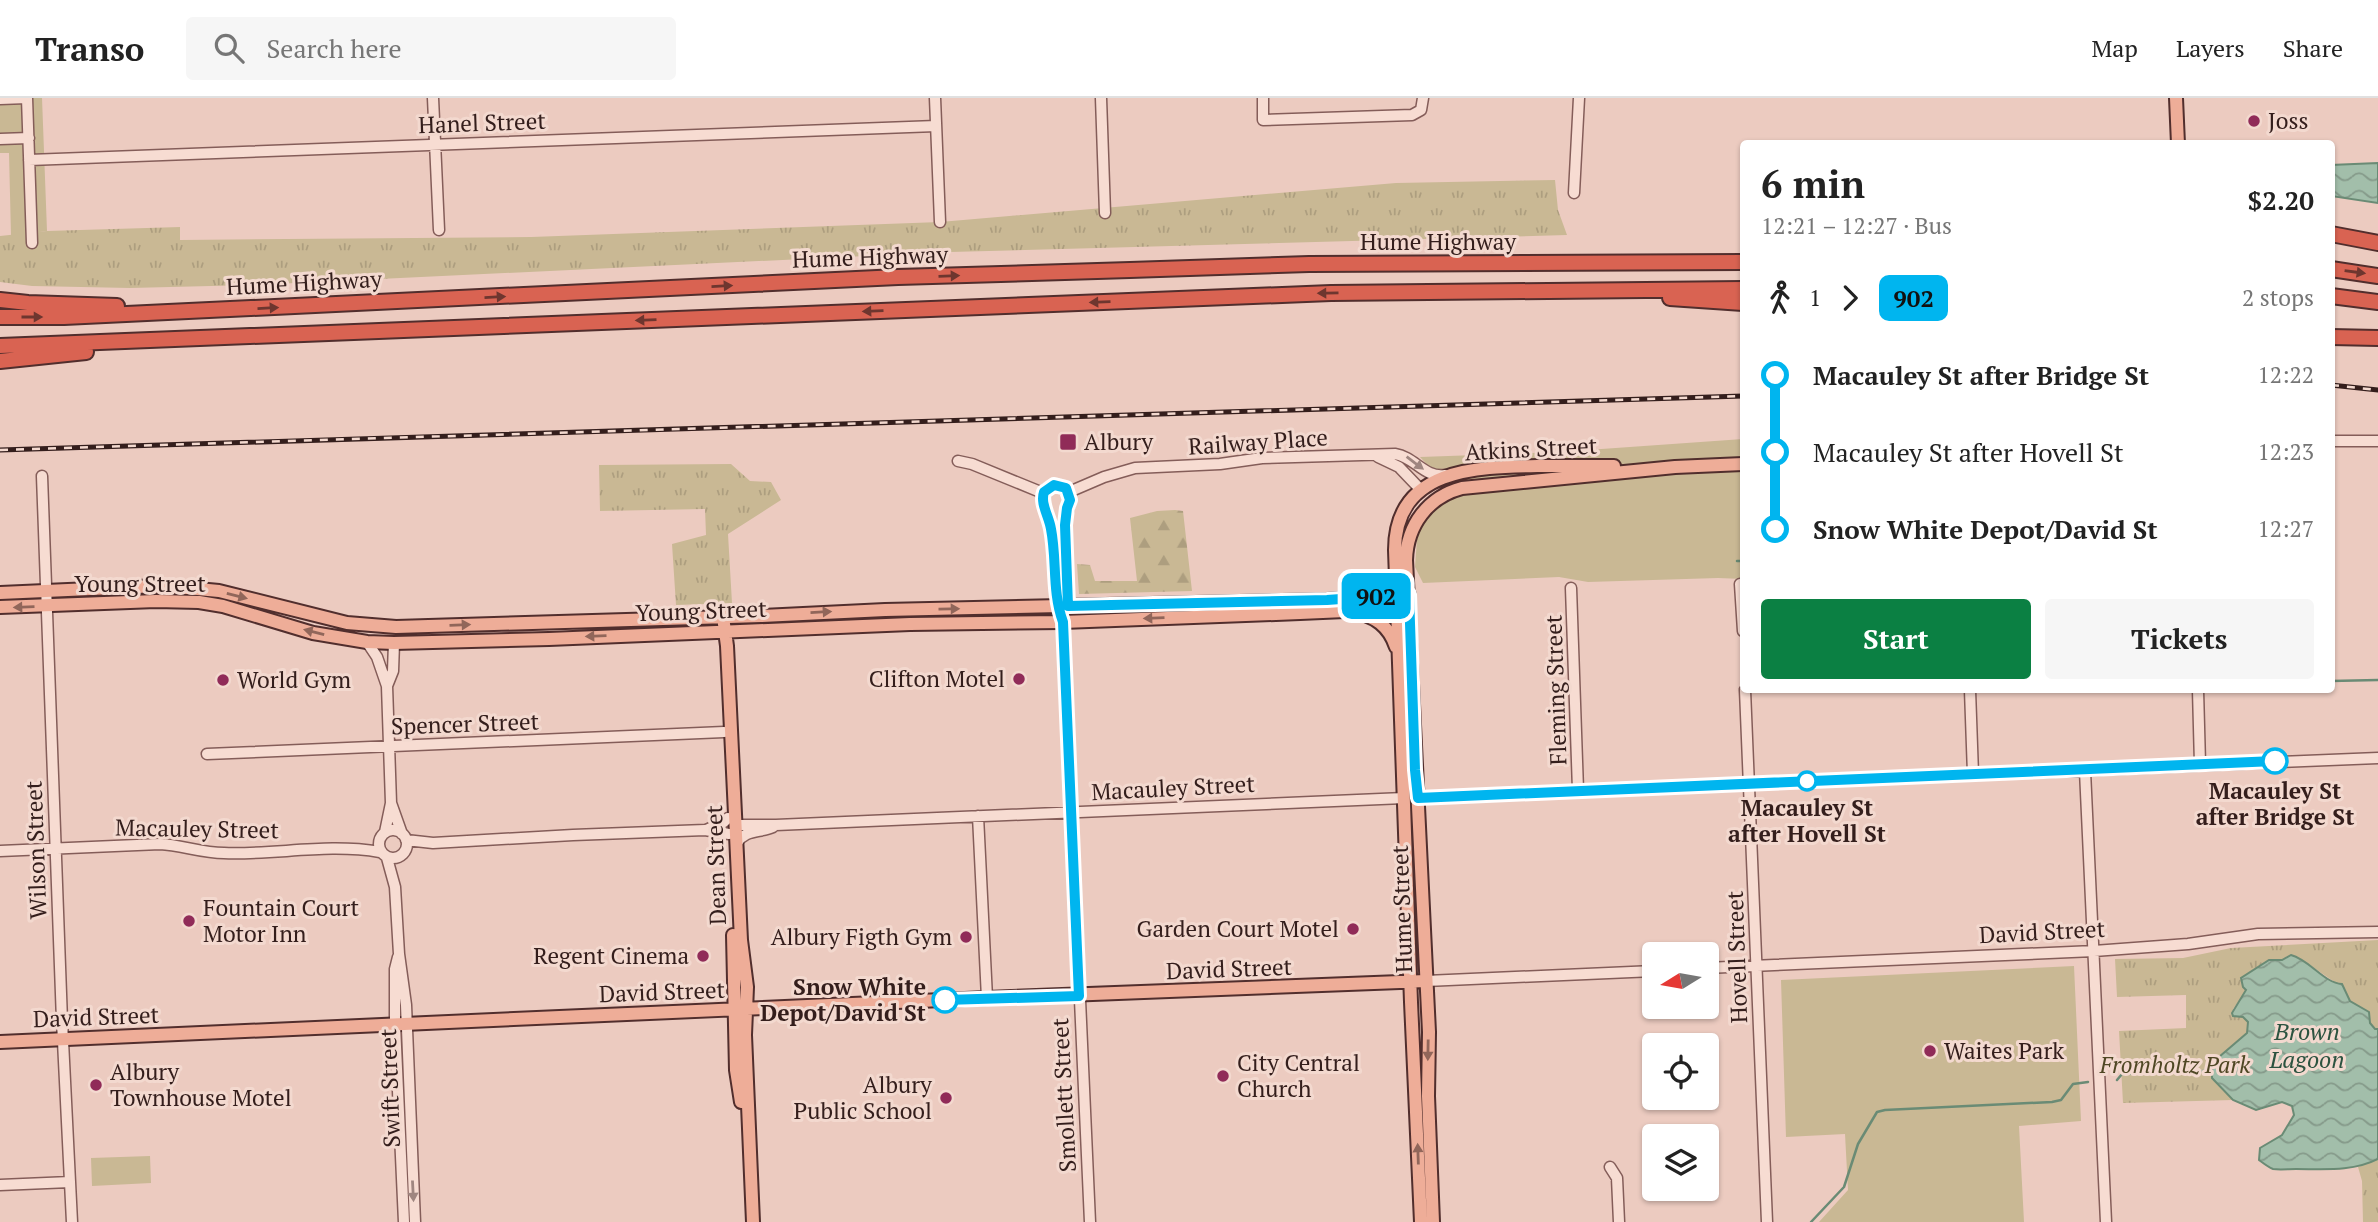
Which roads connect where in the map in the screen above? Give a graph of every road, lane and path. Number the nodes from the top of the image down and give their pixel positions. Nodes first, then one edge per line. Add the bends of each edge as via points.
1 (27, 98) edge
2 (433, 98) edge
3 (935, 98) edge
4 (1101, 98) edge
5 (1263, 98) edge
6 (1423, 98) edge
7 (1579, 98) edge
8 (2176, 98) edge
9 (0, 99) edge
10 (936, 126) junction
11 (29, 138) junction
12 (0, 139) edge
13 (2177, 140) edge
14 (436, 144) junction
15 (29, 160) junction
16 (1574, 193) dead end
17 (1105, 212) dead end
18 (940, 222) dead end
19 (439, 230) dead end
20 (2335, 235) edge
21 (32, 243) dead end
22 (2378, 243) edge
23 (1740, 252) edge
24 (1740, 262) edge
25 (1526, 265) junction
26 (2335, 270) edge
27 (2378, 276) edge
28 (1740, 289) edge
29 (1396, 293) junction
30 (2335, 297) edge
31 (0, 300) edge
32 (2378, 302) edge
33 (1740, 303) edge
34 (200, 311) junction
35 (0, 317) edge
36 (244, 336) junction
37 (2335, 337) edge
38 (2378, 338) edge
39 (0, 346) edge
40 (0, 361) edge
41 (2335, 441) edge
42 (2378, 441) edge
43 (1370, 455) junction
44 (958, 460) dead end
45 (1740, 464) edge
46 (1675, 467) junction
47 (1459, 472) junction
48 (42, 476) dead end
49 (1535, 480) junction
50 (1421, 490) junction
51 (1069, 492) junction
52 (1043, 493) junction
53 (1067, 508) junction
54 (1046, 510) junction
55 (1571, 588) dead end
56 (47, 591) junction
57 (0, 593) edge
58 (1403, 599) junction
59 (47, 606) junction
60 (1063, 606) junction
61 (0, 607) edge
62 (1345, 611) junction
63 (721, 617) junction
64 (1063, 622) junction
65 (377, 626) junction
66 (723, 632) junction
67 (367, 642) junction
68 (394, 643) junction
69 (1400, 668) junction
70 (387, 686) junction
71 (1745, 693) edge
72 (1970, 693) edge
73 (2198, 693) edge
74 (728, 732) junction
75 (389, 746) junction
76 (207, 754) dead end
77 (2378, 758) edge
78 (2200, 764) junction
79 (2085, 771) junction
80 (1973, 774) junction
81 (1748, 784) junction
82 (1578, 790) junction
83 (1404, 798) junction
84 (1418, 798) junction
85 (391, 803) junction
86 (1072, 812) junction
87 (978, 816) junction
88 (776, 825) junction
89 (705, 830) junction
90 (732, 830) junction
91 (382, 836) junction
92 (404, 837) junction
93 (433, 843) junction
94 (351, 847) junction
95 (56, 849) junction
96 (0, 851) edge
97 (403, 854) junction
98 (384, 855) junction
99 (396, 887) junction
100 (2378, 932) edge
101 (2094, 951) junction
102 (1757, 965) junction
103 (1719, 967) edge
104 (1642, 972) edge
105 (1426, 981) junction
106 (1410, 982) junction
107 (1079, 996) junction
108 (987, 998) junction
109 (733, 1010) junction
110 (748, 1010) junction
111 (401, 1025) junction
112 (63, 1040) junction
113 (0, 1042) edge
114 (405, 1123) junction
115 (1610, 1167) dead end
116 (70, 1181) junction
117 (0, 1185) edge
118 (72, 1222) edge
119 (404, 1222) edge
120 (415, 1222) edge
121 (746, 1222) edge
122 (753, 1222) edge
123 (1089, 1222) edge
124 (1421, 1222) edge
125 (1433, 1222) edge
126 (1619, 1222) edge
127 (1767, 1222) edge
128 (2106, 1222) edge

1 - 9 street
1 - 11 street
2 - 14 street
3 - 10 street
4 - 17 street
5 - 6 street via 1262,122 1422,114
7 - 16 street
8 - 13 main road
10 - 14 street, Hanel Street
10 - 18 street
11 - 12 street
11 - 15 street
14 - 15 street, Hanel Street
14 - 19 street
15 - 21 street
20 - 22 highway
23 - 25 highway via 1571,258
24 - 25 highway, Hume Highway
34 -> 25 highway, Hume Highway via 926,276 1309,264
26 -> 27 highway
28 - 29 highway
29 - 33 highway
29 -> 36 highway
30 - 32 highway
31 - 34 highway
35 -> 34 highway, Hume Highway
36 - 39 highway
36 - 40 highway
37 - 38 highway
41 - 42 street
43 -> 47 street, Railway Place via 1404,455 1434,475
43 - 50 street, Railway Place via 1395,464
43 - 51 street, Railway Place via 1135,468
44 - 52 street
45 - 46 main road, Atkins Street
46 - 47 main road, Atkins Street via 1517,467
46 - 49 main road, Atkins Street
47 - 50 main road, Atkins Street
48 - 56 street, Wilson Street
49 - 50 main road via 1471,478
49 - 58 main road, Atkins Street via 1462,488 1434,500 1409,537
50 - 58 main road, Atkins Street via 1406,508 1398,528 1395,550
51 - 52 street via 1054,485
51 - 53 street
52 - 54 street
53 - 54 street via 1055,513
53 - 60 street
54 - 60 street
55 - 82 street, Fleming Street
56 - 57 main road, Young Street
56 - 59 street, Wilson Street
56 -> 65 main road, Young Street via 187,587
58 - 60 main road, Young Street
58 - 62 main road, Young Street
58 - 69 main road, Hume Street
58 - 84 main road, Hume Street
59 -> 61 main road, Young Street
67 -> 59 main road, Young Street via 313,633 199,602
59 - 95 street, Wilson Street
63 -> 60 main road, Young Street
60 - 64 main road
62 -> 64 main road, Young Street
62 - 69 main road via 1370,616 1388,630
65 -> 63 main road, Young Street
63 - 66 main road, Dean Street
64 - 66 main road, Young Street
64 - 86 street, Smollett Street
65 - 68 main road
66 -> 68 main road, Young Street
66 - 74 main road, Dean Street
67 - 68 main road, Young Street
67 - 70 street
68 - 70 street via 393,671
69 - 83 main road, Hume Street
70 - 75 street
71 - 81 street, Hovell Street
72 - 80 street
73 - 78 street
74 - 75 street, Spencer Street
74 - 90 main road, Dean Street
75 - 76 street, Spencer Street
75 - 85 street
77 - 78 street
78 - 79 street
79 - 80 street
79 - 101 street
80 - 81 street
81 - 82 street
81 - 102 street, Hovell Street
82 - 84 street
83 - 86 street, Macauley Street
83 - 106 main road, Hume Street
84 - 105 main road, Hume Street
85 - 91 street
85 - 92 street
86 - 87 street, Macauley Street
86 - 107 street, Smollett Street
87 - 88 street, Macauley Street
87 - 108 street
88 - 90 street, Macauley Street
88 - 90 street, Macauley Street via 739,838
89 - 90 street, Macauley Street
89 - 90 street, Macauley Street via 724,822
89 - 93 street, Macauley Street
90 - 109 main road, Dean Street
90 - 110 main road, Dean Street
91 - 92 street via 393,830
91 - 94 street, Macauley Street
91 - 98 street
92 - 93 street, Macauley Street
92 - 97 street
93 - 97 street, Macauley Street
94 - 95 street, Macauley Street via 225,853 160,844
94 - 98 street, Macauley Street
95 - 96 street, Macauley Street
95 - 112 street, Wilson Street
97 - 98 street via 392,859
97 - 99 street, Swift Street
98 - 99 street, Swift Street
99 - 111 street, Swift Street via 403,973
100 - 101 street, David Street via 2258,934
101 - 102 street, David Street
101 - 128 street
102 - 103 street, David Street
102 - 127 street, Hovell Street
104 - 105 street
105 - 106 main road, David Street
105 -> 125 main road, Hume Street
106 - 107 main road, David Street
124 -> 106 main road, Hume Street
107 - 108 main road, David Street
107 - 123 street, Smollett Street
108 - 110 main road, David Street
109 - 110 main road, David Street
109 - 111 main road, David Street
109 - 121 main road, Dean Street
110 - 122 main road, Dean Street via 745,1035
111 - 112 main road, David Street
111 - 114 street, Swift Street
112 - 113 main road, David Street
112 - 116 street, Wilson Street
114 - 119 street, Swift Street
114 -> 120 street, Swift Street
115 - 126 street via 1617,1178
116 - 117 street
116 - 118 street, Wilson Street

